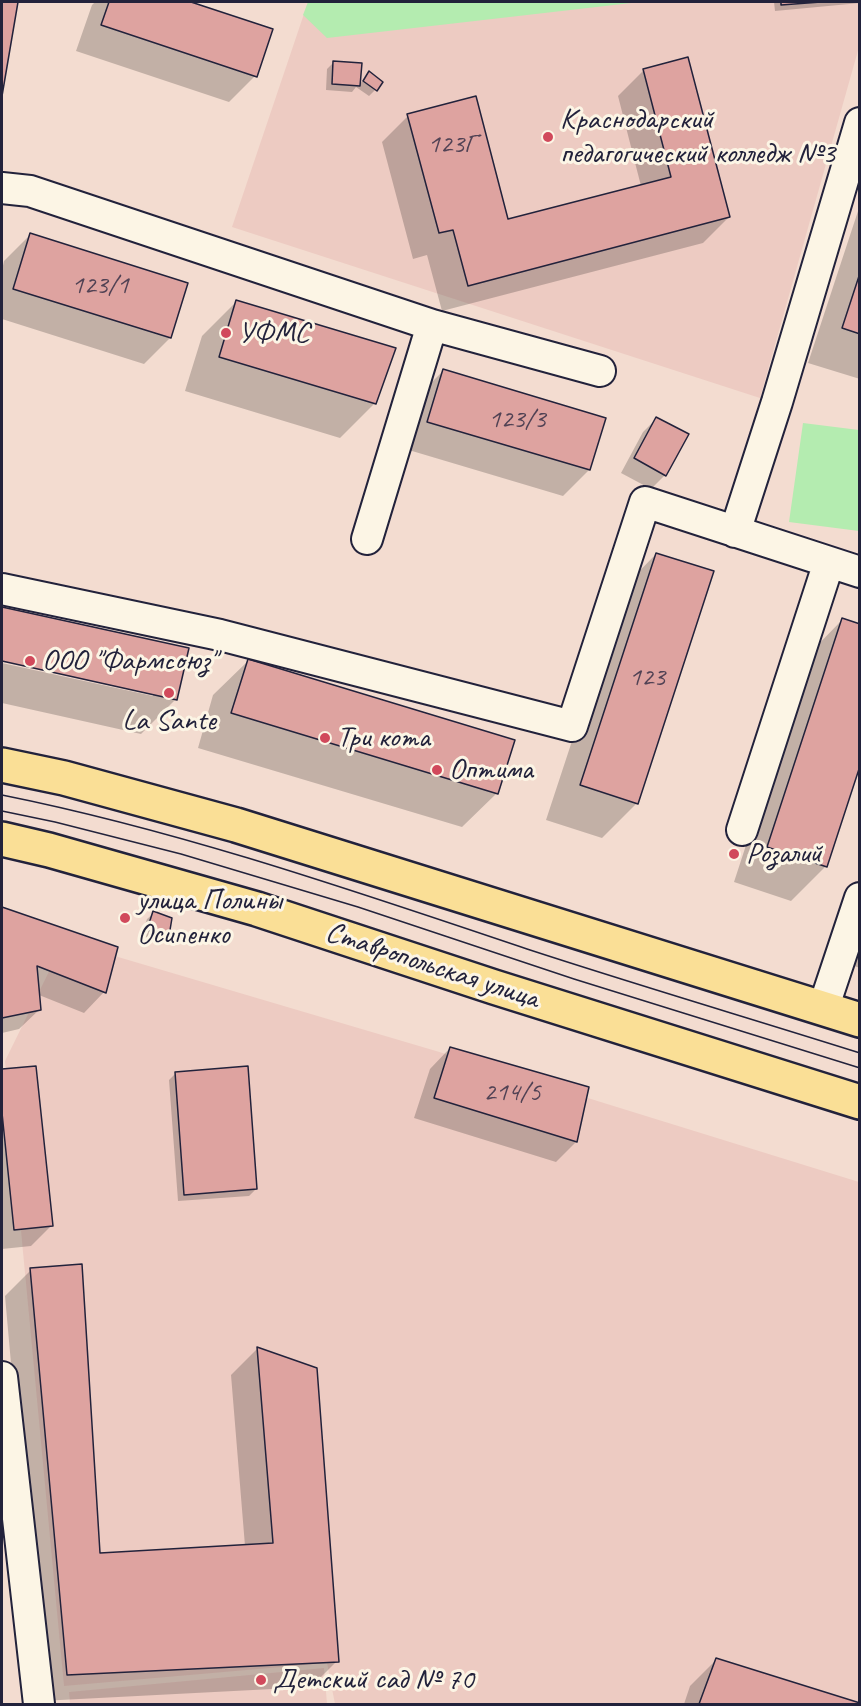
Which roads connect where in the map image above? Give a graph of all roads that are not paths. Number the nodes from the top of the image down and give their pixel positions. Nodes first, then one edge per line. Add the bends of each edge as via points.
1 (860, 123) edge
2 (2, 188) edge
3 (432, 325) junction
4 (600, 370) dead end
5 (735, 532) junction
6 (367, 539) dead end
7 (830, 562) junction
8 (860, 572) edge
9 (2, 589) edge
10 (2, 765) edge
11 (742, 830) dead end
12 (2, 839) edge
13 (860, 898) edge
14 (823, 1009) junction
15 (860, 1020) edge
16 (860, 1102) edge
17 (2, 1377) edge
18 (2, 1385) edge
19 (39, 1704) edge

1 - 5 street
2 - 3 street via 30,191
3 - 4 street
3 - 6 street
5 - 7 street
5 - 9 street via 645,502 572,726 220,635
7 - 8 street
7 - 11 street
10 - 14 main road via 236,825
12 - 16 main road, Ставропольская улица via 256,909
13 - 14 street
14 - 15 main road
17 - 18 street
18 - 19 street

